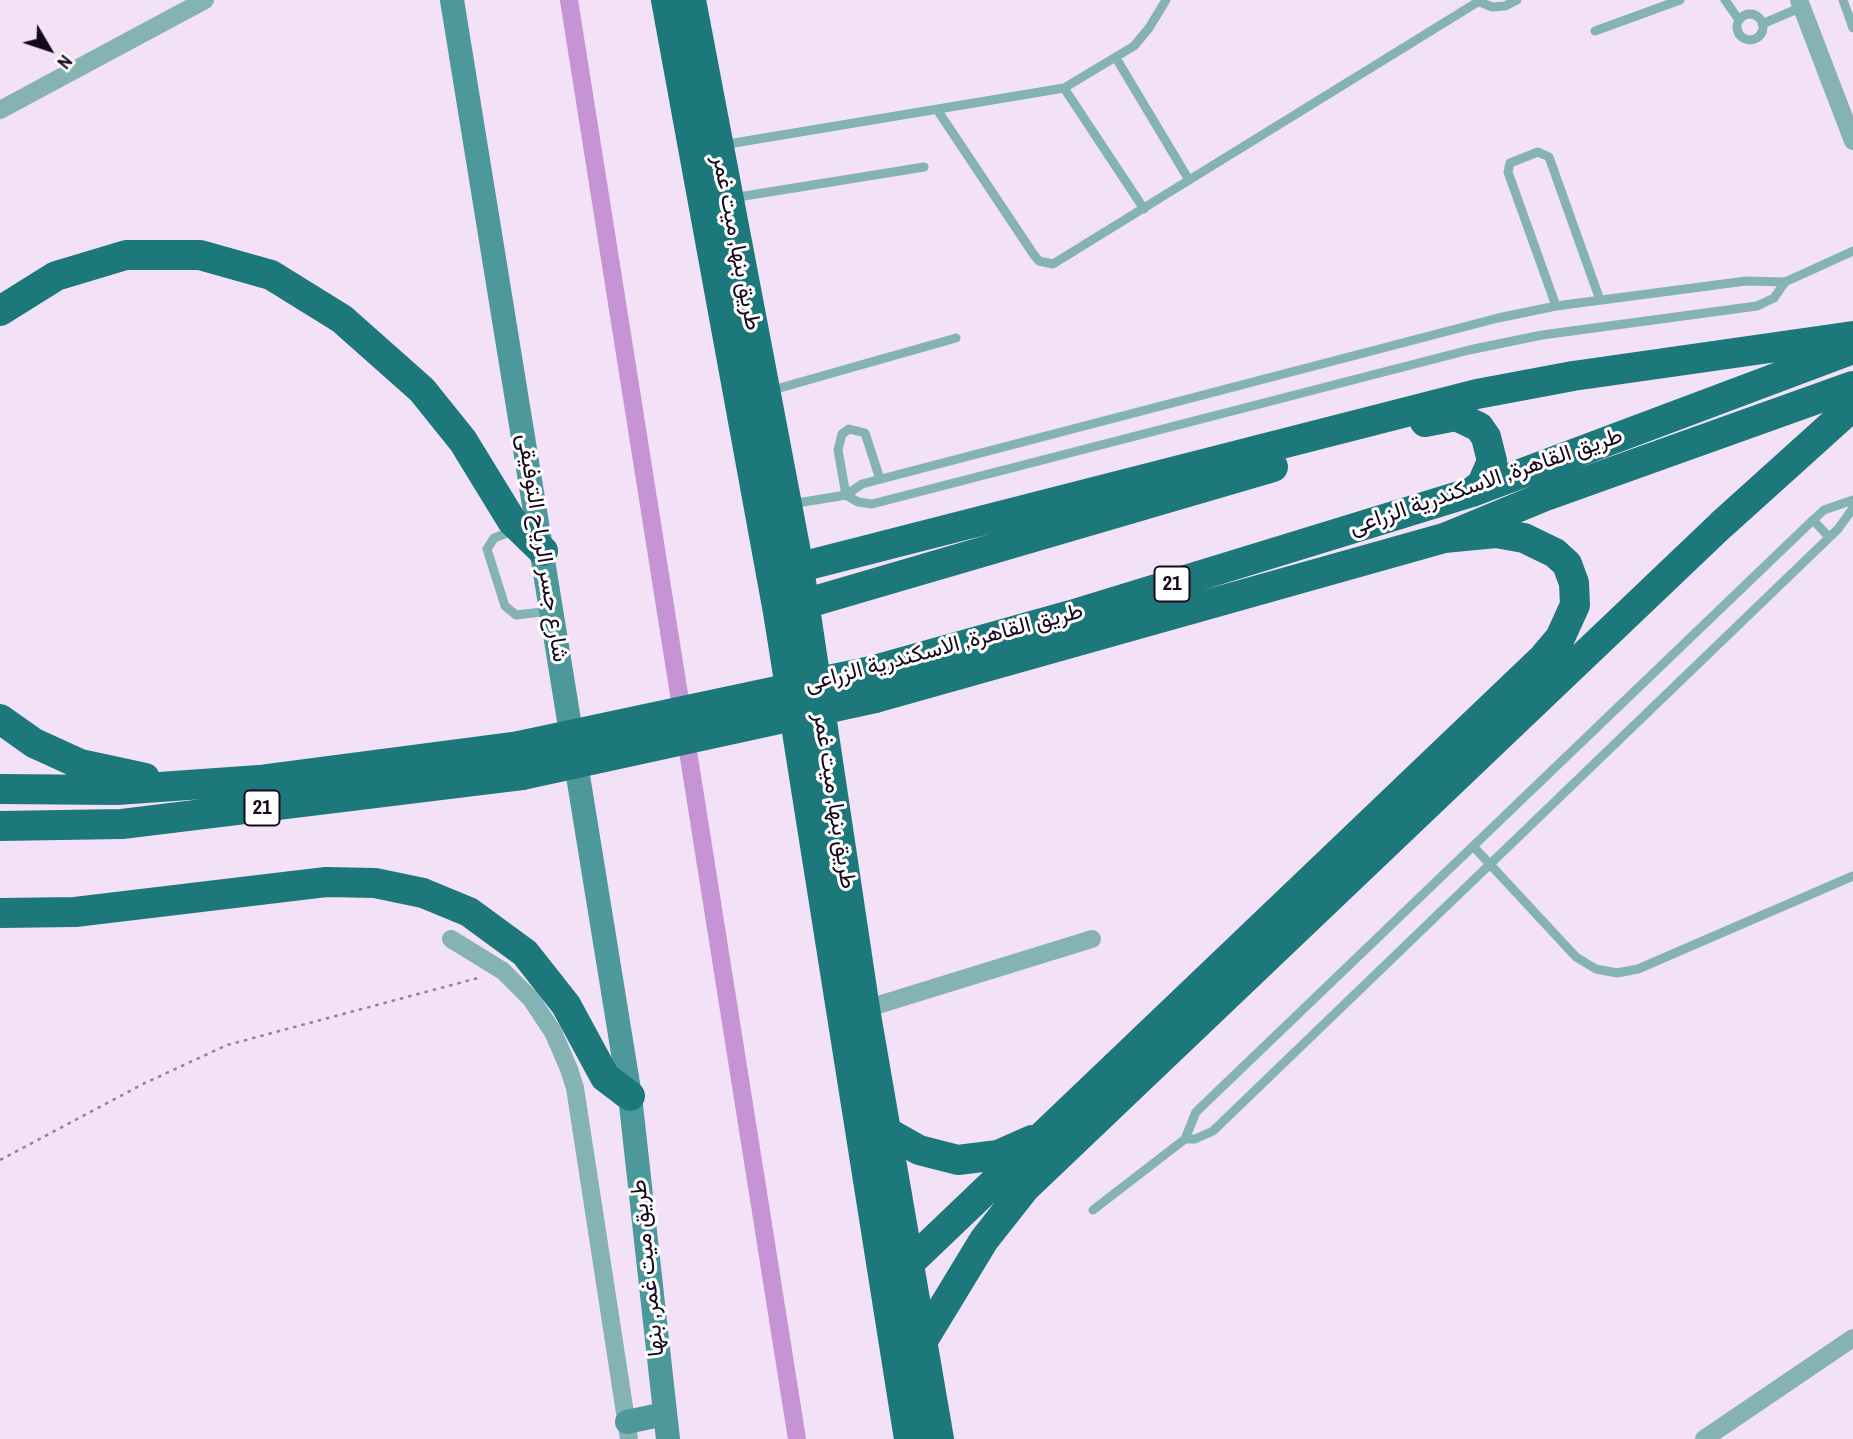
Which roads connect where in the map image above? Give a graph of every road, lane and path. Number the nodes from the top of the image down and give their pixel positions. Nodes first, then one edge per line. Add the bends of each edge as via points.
1 (205, 0) edge
2 (452, 0) edge
3 (666, 0) edge
4 (691, 0) edge
5 (1166, 0) edge
6 (1517, 0) edge
7 (1680, 0) edge
8 (1725, 0) edge
9 (1843, 0) edge
10 (1480, 1) edge
11 (1801, 4) edge
12 (1850, 9) edge
13 (1739, 20) junction
14 (1762, 24) junction
15 (1853, 28) edge
16 (1595, 31) dead end
17 (1115, 58) junction
18 (1064, 88) junction
19 (0, 110) edge
20 (938, 111) junction
21 (1853, 141) edge
22 (718, 146) junction
23 (924, 167) dead end
24 (1189, 180) junction
25 (727, 198) junction
26 (1144, 209) junction
27 (1853, 251) edge
28 (1785, 282) junction
29 (1600, 300) junction
30 (1556, 306) junction
31 (0, 311) edge
32 (1853, 337) edge
33 (956, 338) dead end
34 (1853, 349) edge
35 (1853, 386) edge
36 (764, 392) junction
37 (1853, 405) edge
38 (880, 479) junction
39 (1472, 492) junction
40 (846, 495) junction
41 (1853, 500) edge
42 (774, 507) junction
43 (1853, 508) edge
44 (1813, 520) junction
45 (534, 535) junction
46 (1829, 537) junction
47 (1444, 538) junction
48 (785, 572) junction
49 (861, 586) junction
50 (791, 608) junction
51 (552, 610) junction
52 (813, 662) junction
53 (873, 685) junction
54 (0, 719) edge
55 (520, 760) junction
56 (183, 786) junction
57 (0, 789) edge
58 (0, 826) edge
59 (1473, 846) junction
60 (1490, 864) junction
61 (1853, 876) edge
62 (0, 913) edge
63 (451, 939) dead end
64 (1092, 939) dead end
65 (503, 971) junction
66 (865, 1009) junction
67 (630, 1096) junction
68 (887, 1132) junction
69 (1049, 1133) junction
70 (1185, 1139) junction
71 (0, 1160) edge
72 (1093, 1210) dead end
73 (910, 1262) junction
74 (885, 1287) junction
75 (1853, 1338) edge
76 (908, 1346) junction
77 (664, 1414) junction
78 (628, 1431) edge
79 (668, 1439) edge
80 (909, 1439) edge
81 (939, 1439) edge
82 (1704, 1439) edge

1 - 19 street
2 - 45 main road, شارع جسر الرياح التوفيقى
3 - 42 highway, طريق بنها, ميت غمر
4 - 22 highway, طريق بنها, ميت غمر
5 - 17 lane via 1134,46
6 - 10 lane via 1492,7
7 - 16 lane
8 - 13 lane
9 - 12 lane
10 - 24 lane
11 - 14 lane
11 - 21 street
12 - 15 lane
13 - 14 lane via 1752,14
13 - 14 lane via 1740,35 1750,40 1760,34
17 - 18 lane
17 - 24 lane
18 - 20 lane
18 - 26 lane
20 - 22 lane
20 - 26 lane via 1034,255 1046,264
22 - 25 highway, طريق بنها, ميت غمر
23 - 25 lane
24 - 26 lane
25 - 36 highway, طريق بنها, ميت غمر
27 - 28 lane
28 - 29 lane via 1746,281
28 - 40 lane via 1774,298 1757,306 1505,342 872,504
29 - 30 lane
29 - 30 lane via 1549,157 1538,152 1510,163 1508,172
30 - 38 lane
31 - 45 highway via 56,276 126,255 200,255 271,275 342,319 422,390
32 - 48 highway via 1477,394
33 - 36 lane
34 - 39 highway, طريق القاهرة, الاسكندرية الزراعى / 21
35 - 47 highway, طريق القاهرة, الاسكندرية الزراعى / 21 via 1548,495
36 - 42 highway, طريق بنها, ميت غمر
37 - 76 highway via 1024,1188
38 - 40 lane
38 - 40 lane via 865,433 849,429 838,442
39 - 49 highway via 1489,473 1491,448 1479,427 1456,416 1443,417
39 - 53 highway, طريق القاهرة, الاسكندرية الزراعى / 21 via 1070,615
40 - 42 lane
41 - 44 lane via 1824,510
42 - 48 highway, طريق بنها, ميت غمر
43 - 46 lane
44 - 46 lane
44 - 59 lane
45 - 51 main road, شارع جسر الرياح التوفيقى
45 - 51 lane via 494,537 486,549 505,606 516,615
46 - 60 lane
47 - 53 highway, طريق القاهرة, الاسكندرية الزراعى / 21
47 - 69 highway via 1496,533 1524,538 1555,553 1567,564 1574,583 1575,605 1560,638
48 - 50 highway, طريق بنها, ميت غمر
49 - 50 highway
49 - 52 highway via 824,626
50 - 52 highway, طريق بنها, ميت غمر
50 - 74 highway, طريق بنها, ميت غمر
51 - 67 main road, شارع جسر الرياح التوفيقى
52 - 66 highway, طريق بنها, ميت غمر
53 - 55 highway, طريق القاهرة, الاسكندرية الزراعى / 21, bridge
54 - 56 highway via 34,743 80,764
55 - 56 highway, طريق القاهرة, الاسكندرية الزراعى / 21
55 - 58 highway, طريق القاهرة, الاسكندرية الزراعى / 21 via 122,824
56 - 57 highway, طريق القاهرة, الاسكندرية الزراعى / 21
59 - 60 lane
59 - 70 lane via 1196,1112
60 - 61 lane via 1576,957 1596,969 1617,973 1638,969
60 - 70 lane via 1213,1130
62 - 67 highway via 75,912 326,882 375,883 424,893 469,912 525,953 560,996 605,1077
63 - 65 street
64 - 66 street
65 - 71 path via 226,1045
65 - 78 street via 548,1024 575,1088
66 - 68 highway, طريق بنها, ميت غمر
67 - 77 main road, طريق ميت غمر, بنها
68 - 69 highway via 919,1150 958,1160 998,1155
68 - 73 highway, طريق بنها, ميت غمر
69 - 73 highway
70 - 72 lane
73 - 74 highway
73 - 76 highway, طريق بنها, ميت غمر
74 - 76 highway, طريق بنها, ميت غمر
75 - 82 street
76 - 80 highway, طريق بنها, ميت غمر
76 - 81 highway, طريق بنها, ميت غمر
77 - 78 main road
77 - 79 main road, طريق ميت غمر, بنها

